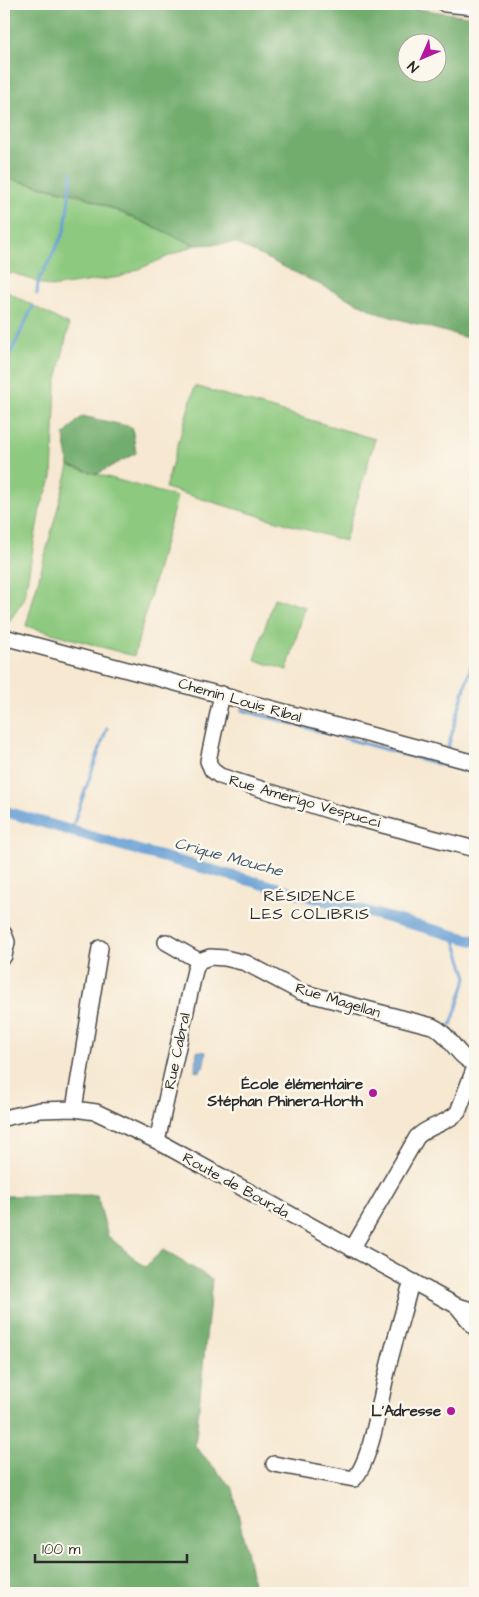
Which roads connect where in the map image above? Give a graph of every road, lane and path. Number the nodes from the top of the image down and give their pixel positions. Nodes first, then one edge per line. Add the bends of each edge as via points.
1 (445, 4) edge
2 (475, 7) edge
3 (4, 637) edge
4 (222, 694) junction
5 (475, 764) edge
6 (475, 849) edge
7 (4, 934) edge
8 (166, 942) dead end
9 (100, 948) dead end
10 (4, 956) edge
11 (199, 961) junction
12 (475, 1065) edge
13 (74, 1109) junction
14 (4, 1118) edge
15 (157, 1140) junction
16 (352, 1250) junction
17 (414, 1282) junction
18 (457, 1306) junction
19 (475, 1311) edge
20 (475, 1328) edge
21 (274, 1464) dead end

1 - 2 street
3 - 4 street, Chemin Louis Ribal
4 - 5 street, Chemin Louis Ribal
4 - 6 street, Rue Amerigo Vespucci via 208,761 220,776 337,813
7 - 10 street via 7,942
8 - 11 street
9 - 13 street
11 - 12 street, Rue Magellan via 210,957 246,963 301,992 432,1026 441,1030 461,1056
11 - 15 street, Rue Cabral
12 - 16 street via 458,1112 417,1137
13 - 14 street, Route de Bourda via 40,1110
13 - 15 street, Route de Bourda via 96,1112
15 - 16 street, Route de Bourda
16 - 17 street, Route de Bourda
17 - 18 street, Route de Bourda
17 - 21 street via 409,1290 360,1472 354,1479
18 - 19 street, Route de Bourda
18 - 20 street, Route de Bourda

